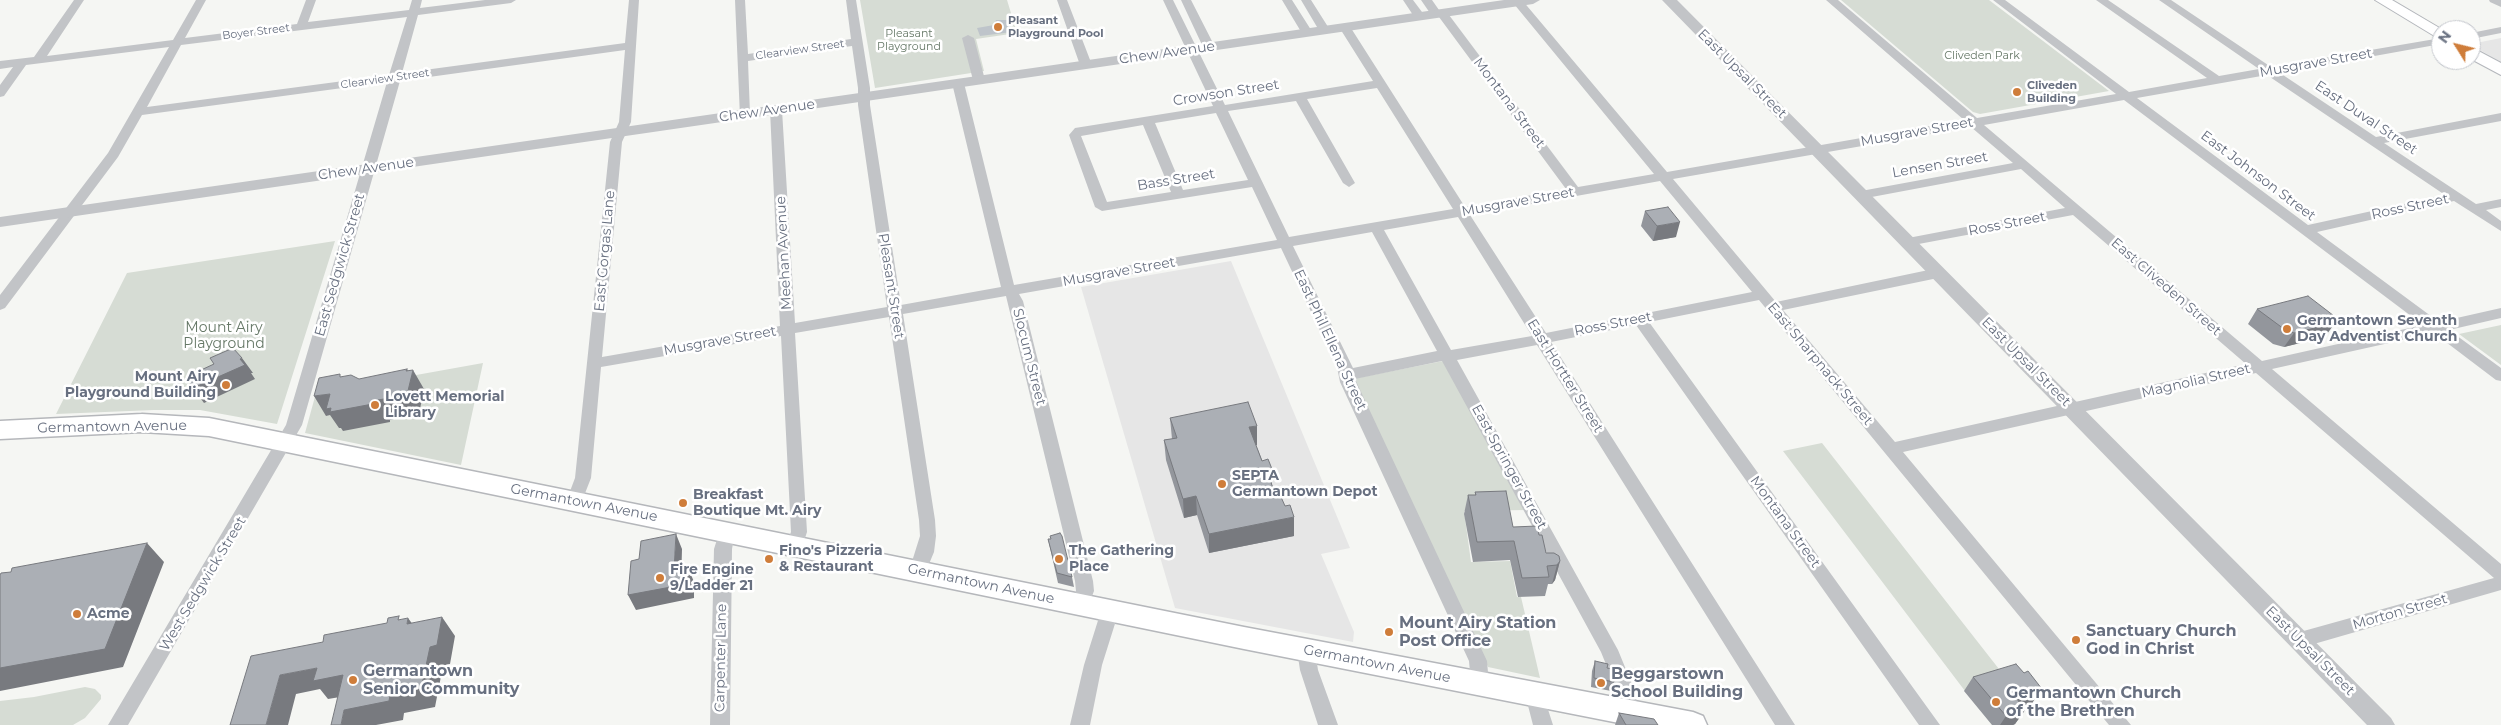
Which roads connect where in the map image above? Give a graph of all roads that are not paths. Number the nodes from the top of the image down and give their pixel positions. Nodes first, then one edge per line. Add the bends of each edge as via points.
1 (79, 0) edge
2 (201, 0) edge
3 (311, 0) edge
4 (511, 0) edge
5 (634, 0) edge
6 (740, 0) edge
7 (850, 0) edge
8 (1062, 0) edge
9 (1168, 0) edge
10 (1186, 0) edge
11 (1287, 0) edge
12 (1306, 0) edge
13 (1408, 0) edge
14 (1426, 0) edge
15 (1669, 0) edge
16 (1831, 0) edge
17 (1998, 0) edge
18 (2101, 0) edge
19 (2164, 0) edge
20 (2382, 0) edge
21 (2494, 0) edge
22 (1526, 1) edge
23 (2501, 4) edge
24 (415, 6) edge
25 (1439, 14) junction
26 (1419, 16) junction
27 (301, 27) junction
28 (1345, 27) junction
29 (2431, 29) edge
30 (1324, 30) junction
31 (2501, 30) edge
32 (1307, 33) junction
33 (2481, 34) edge
34 (968, 38) dead end
35 (177, 42) junction
36 (857, 42) junction
37 (2431, 43) edge
38 (631, 46) junction
39 (1209, 47) junction
40 (1192, 50) junction
41 (742, 58) junction
42 (2481, 58) edge
43 (38, 60) junction
44 (22, 62) junction
45 (0, 65) edge
46 (1086, 65) junction
47 (2501, 70) edge
48 (2269, 71) junction
49 (395, 77) junction
50 (979, 80) junction
51 (2217, 80) junction
52 (958, 83) junction
53 (1380, 84) junction
54 (0, 93) edge
55 (2126, 96) junction
56 (864, 97) junction
57 (1300, 97) junction
58 (776, 110) junction
59 (1220, 110) junction
60 (138, 112) junction
61 (744, 114) junction
62 (2501, 116) edge
63 (1148, 121) junction
64 (1974, 122) junction
65 (620, 132) junction
66 (2374, 141) junction
67 (1817, 150) junction
68 (2024, 165) junction
69 (369, 169) junction
70 (1664, 177) junction
71 (1256, 183) junction
72 (1349, 183) dead end
73 (1575, 192) junction
74 (1861, 195) junction
75 (1179, 196) junction
76 (2456, 197) junction
77 (2501, 203) edge
78 (1102, 207) joint
79 (2474, 209) junction
80 (2076, 210) junction
81 (70, 212) junction
82 (1461, 212) junction
83 (0, 222) edge
84 (1376, 227) junction
85 (2501, 227) edge
86 (2306, 230) junction
87 (1908, 242) junction
88 (1285, 243) junction
89 (1938, 273) junction
90 (1010, 291) junction
91 (1768, 301) junction
92 (0, 305) edge
93 (895, 311) junction
94 (2501, 313) edge
95 (1638, 319) junction
96 (2436, 327) junction
97 (788, 329) junction
98 (1542, 338) junction
99 (1448, 356) junction
100 (595, 363) junction
101 (2260, 367) junction
102 (1346, 375) junction
103 (2501, 376) edge
104 (2072, 409) junction
105 (0, 430) edge
106 (286, 442) junction
107 (1891, 449) junction
108 (574, 502) junction
109 (727, 532) junction
110 (795, 546) junction
111 (918, 571) junction
112 (2501, 574) edge
113 (2501, 583) edge
114 (1081, 604) junction
115 (1110, 611) junction
116 (2300, 640) junction
117 (1306, 650) junction
118 (1480, 684) junction
119 (1534, 694) junction
120 (1628, 712) junction
121 (118, 725) edge
122 (720, 725) edge
123 (1080, 725) edge
124 (1328, 725) edge
125 (1543, 725) edge
126 (1693, 725) edge
127 (1785, 725) edge
128 (1930, 725) edge
129 (2122, 725) edge
130 (2383, 725) edge

1 - 43 street
2 - 35 street
3 - 27 street
4 - 24 street, Boyer Street
5 - 38 street, East Gorgas Lane
6 - 41 street
7 - 36 street, Pleasant Street
8 - 46 street
9 - 40 street, East Phil Ellena Street
10 - 39 street
11 - 32 street
12 - 30 street
13 - 26 street
14 - 25 street, Montana Street
15 - 67 street, East Upsal Street
16 - 64 street, East Cliveden Street
17 - 55 street, East Johnson Street
18 - 51 street
19 - 48 street, East Duval Street
20 - 29 main road
21 - 23 street
22 - 25 street, Chew Avenue
22 - 70 street, East Sharpnack Street
24 - 27 street, Boyer Street
24 - 49 street, East Sedgwick Street
25 - 26 street, Chew Avenue
25 - 73 street, Montana Street
26 - 28 street, Chew Avenue
27 - 35 street, Boyer Street
28 - 30 street, Chew Avenue
28 - 53 street, East Hortter Street
30 - 32 street, Chew Avenue
31 - 33 street
32 - 39 street, Chew Avenue
34 - 50 street
35 - 43 street, Boyer Street
35 - 60 street
36 - 41 street, Clearview Street
36 - 56 street, Pleasant Street
37 - 48 street, Musgrave Street
38 - 49 street, Clearview Street
38 - 65 street, East Gorgas Lane via 625,122
39 - 40 street, Chew Avenue
40 - 46 street, Chew Avenue
40 - 59 street, East Phil Ellena Street
41 - 61 street
42 - 47 main road
43 - 44 street, Boyer Street
44 - 45 street, Boyer Street
44 - 54 street
46 - 50 street, Chew Avenue
48 - 51 street, Musgrave Street
48 - 66 street, East Duval Street
49 - 60 street, Clearview Street
49 - 69 street, East Sedgwick Street
50 - 52 street, Chew Avenue
51 - 55 street, Musgrave Street
52 - 56 street, Chew Avenue
52 - 90 street, Slocum Street
53 - 57 street, Crowson Street
53 - 82 street, East Hortter Street
55 - 64 street, Musgrave Street
55 - 86 street, East Johnson Street
56 - 58 street, Chew Avenue
56 - 93 street, Pleasant Street
57 - 59 street, Crowson Street
57 - 72 street
58 - 61 street, Chew Avenue
58 - 97 street, Meehan Avenue
59 - 63 street, Crowson Street
59 - 71 street, East Phil Ellena Street
60 - 81 street via 114,154
61 - 65 street, Chew Avenue
62 - 66 street
63 - 75 street
63 - 78 street, Crowson Street via 1076,133
64 - 67 street, Musgrave Street
64 - 68 street, East Cliveden Street
65 - 69 street, Chew Avenue
65 - 100 street, East Gorgas Lane via 616,142
66 - 76 street, East Duval Street
67 - 70 street, Musgrave Street
67 - 74 street, East Upsal Street
68 - 74 street, Lensen Street
68 - 80 street, East Cliveden Street
69 - 81 street, Chew Avenue
69 - 106 street, East Sedgwick Street
70 - 73 street, Musgrave Street
70 - 91 street, East Sharpnack Street
71 - 75 street, Bass Street
71 - 88 street, East Phil Ellena Street
73 - 82 street, Musgrave Street
74 - 87 street, East Upsal Street
75 - 78 street, Bass Street
76 - 79 street, East Duval Street
76 - 86 street, Ross Street
77 - 79 street
79 - 85 street, East Duval Street
80 - 87 street, Ross Street
80 - 101 street, East Cliveden Street
81 - 83 street, Chew Avenue
81 - 92 street
82 - 84 street, Musgrave Street
82 - 98 street, East Hortter Street
84 - 88 street, Musgrave Street
84 - 99 street, East Springer Street
86 - 96 street, East Johnson Street
87 - 89 street, East Upsal Street
88 - 90 street, Musgrave Street
88 - 102 street, East Phil Ellena Street
89 - 91 street, Ross Street
89 - 104 street, East Upsal Street
90 - 93 street, Musgrave Street
90 - 114 street, Slocum Street via 1016,301 1084,581
91 - 95 street, Ross Street
91 - 107 street, East Sharpnack Street
93 - 97 street, Musgrave Street
93 - 111 street, Pleasant Street via 927,520 928,536
94 - 96 street, Magnolia Street
95 - 98 street, Ross Street
95 - 128 street, Montana Street
96 - 101 street, Magnolia Street
96 - 103 street, East Johnson Street
97 - 100 street, Musgrave Street
97 - 110 street, Meehan Avenue via 799,532
98 - 99 street, Ross Street
98 - 127 street, East Hortter Street
99 - 102 street, Ross Street
99 - 120 street, East Springer Street via 1609,650 1626,694
100 - 108 street, East Gorgas Lane via 583,478
101 - 104 street, Magnolia Street
101 - 112 street, East Cliveden Street
102 - 118 street, East Phil Ellena Street via 1478,661
104 - 107 street, Magnolia Street
104 - 116 street, East Upsal Street
105 - 106 main road, Germantown Avenue via 177,424
106 - 108 main road, Germantown Avenue
106 - 121 street, West Sedgwick Street
107 - 129 street, East Sharpnack Street
108 - 109 main road, Germantown Avenue
109 - 110 main road, Germantown Avenue
109 - 122 street, Carpenter Lane via 723,552
110 - 111 main road, Germantown Avenue
111 - 114 main road, Germantown Avenue
113 - 116 street, Morton Street
114 - 115 main road, Germantown Avenue
115 - 117 main road, Germantown Avenue
115 - 123 street via 1092,665
116 - 130 street, East Upsal Street
117 - 118 main road, Germantown Avenue
117 - 124 street via 1309,670
118 - 119 main road, Germantown Avenue
119 - 120 main road, Germantown Avenue
119 - 125 street
120 - 126 main road, Germantown Avenue

